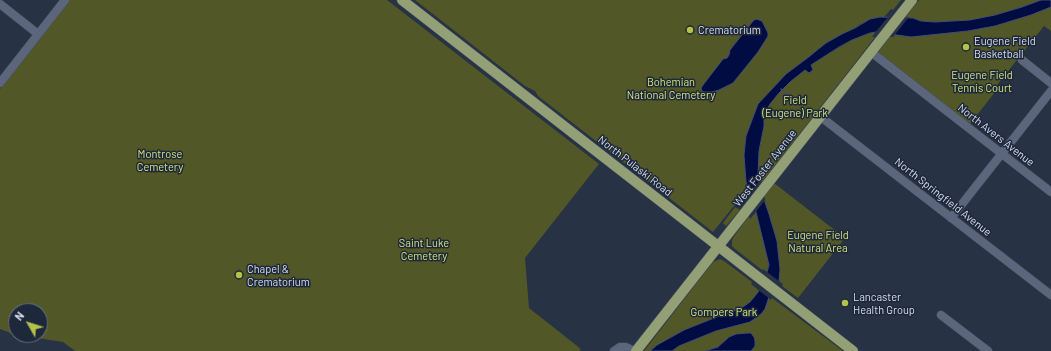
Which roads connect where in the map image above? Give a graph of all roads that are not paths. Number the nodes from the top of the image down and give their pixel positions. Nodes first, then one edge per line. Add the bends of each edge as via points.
1 (65, 0) edge
2 (402, 0) edge
3 (912, 0) edge
4 (0, 4) edge
5 (38, 34) junction
6 (871, 52) junction
7 (1022, 60) dead end
8 (0, 83) edge
9 (1051, 83) edge
10 (1051, 91) edge
11 (821, 117) junction
12 (1002, 153) junction
13 (1051, 192) edge
14 (951, 218) junction
15 (719, 247) junction
16 (1051, 295) edge
17 (941, 315) dead end
18 (614, 351) edge
19 (635, 351) edge
20 (853, 351) edge
21 (988, 351) edge

1 - 5 street
2 - 15 main road, North Pulaski Road
3 - 6 main road, West Foster Avenue
4 - 5 street
5 - 8 street
6 - 11 main road, West Foster Avenue
6 - 12 street, North Avers Avenue
7 - 9 street
10 - 12 street
11 - 14 street, North Springfield Avenue
11 - 15 main road, West Foster Avenue
12 - 13 street, North Avers Avenue
12 - 14 street
14 - 16 street, North Springfield Avenue
15 - 19 main road, West Foster Avenue
15 - 20 main road, North Pulaski Road
17 - 21 street
18 - 19 street via 620,346

